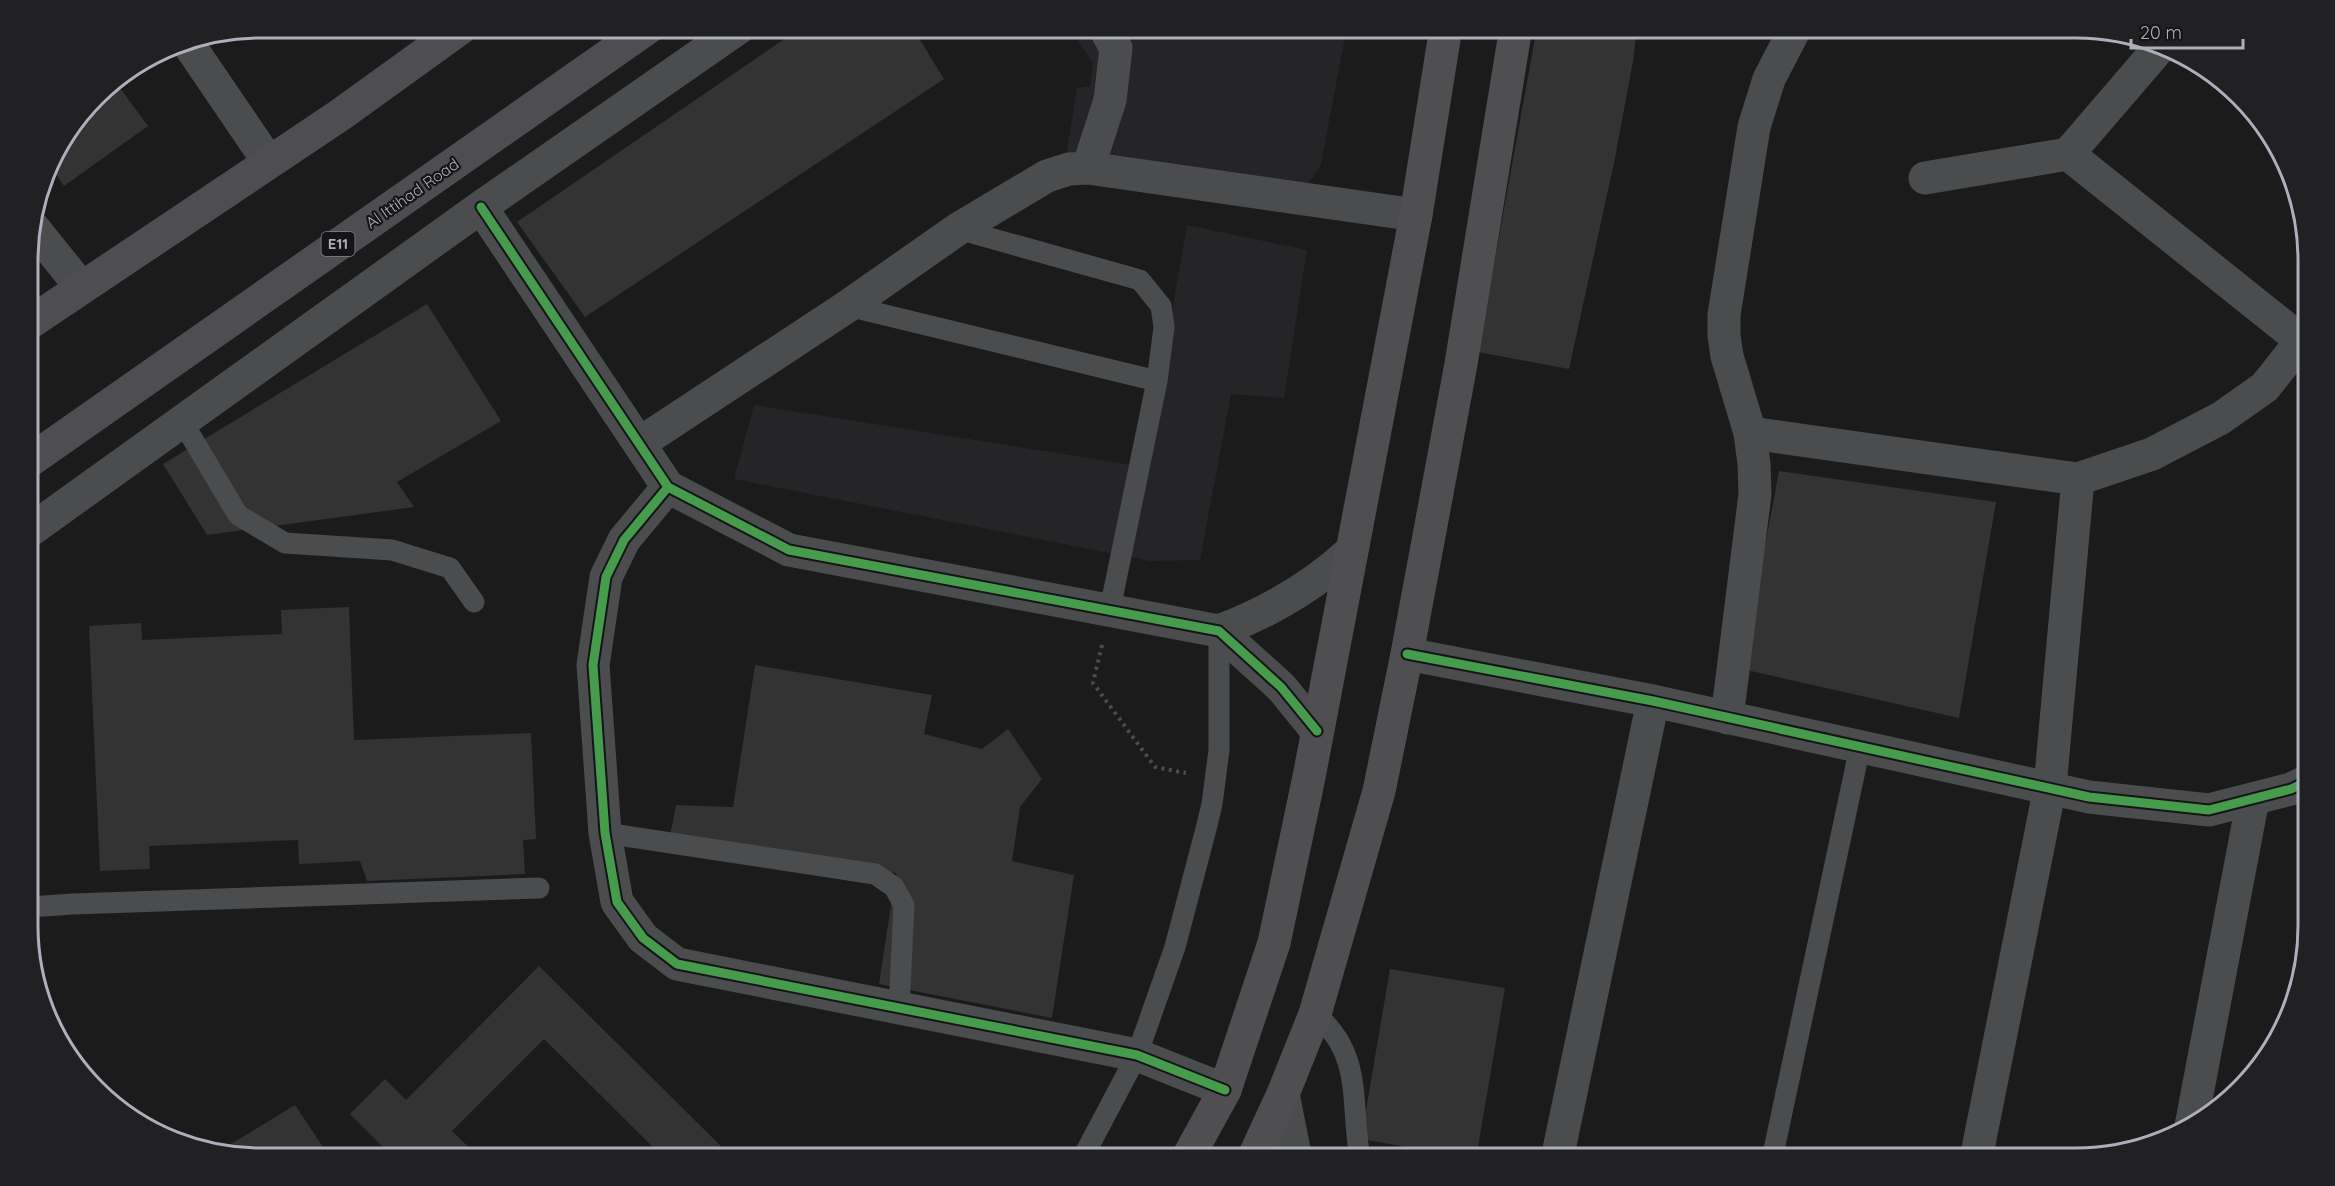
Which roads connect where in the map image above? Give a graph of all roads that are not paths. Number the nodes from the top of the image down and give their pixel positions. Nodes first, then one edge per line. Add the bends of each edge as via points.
1 (447, 38) edge
2 (633, 38) edge
3 (724, 38) edge
4 (1110, 38) edge
5 (1444, 38) edge
6 (1514, 38) edge
7 (1790, 38) edge
8 (191, 48) edge
9 (2155, 52) edge
10 (2068, 154) junction
11 (268, 161) junction
12 (1088, 168) junction
13 (1925, 178) dead end
14 (481, 207) junction
15 (1416, 215) junction
16 (958, 229) junction
17 (39, 234) edge
18 (81, 287) junction
19 (848, 306) junction
20 (38, 317) edge
21 (2298, 333) edge
22 (2298, 346) edge
23 (1156, 381) junction
24 (182, 421) junction
25 (1750, 433) junction
26 (640, 443) junction
27 (38, 455) edge
28 (2078, 479) junction
29 (668, 487) junction
30 (38, 525) edge
31 (1350, 552) junction
32 (474, 602) dead end
33 (1110, 609) junction
34 (1218, 630) junction
35 (1407, 654) junction
36 (1653, 701) junction
37 (1727, 718) junction
38 (1317, 731) junction
39 (1860, 747) junction
40 (2298, 786) edge
41 (2050, 787) junction
42 (2253, 799) junction
43 (605, 833) junction
44 (539, 888) dead end
45 (38, 906) edge
46 (899, 1008) junction
47 (1315, 1014) junction
48 (1137, 1055) junction
49 (1225, 1090) junction
50 (1283, 1094) junction
51 (2193, 1115) edge
52 (1088, 1148) edge
53 (1193, 1148) edge
54 (1258, 1148) edge
55 (1294, 1148) edge
56 (1359, 1148) edge
57 (1559, 1148) edge
58 (1774, 1148) edge
59 (1978, 1148) edge

1 - 11 main road
2 - 27 main road, Al Ittihad Road / E11
3 - 14 street
4 - 12 street via 1116,48 1110,100
5 - 15 main road
6 - 35 main road via 1461,364
7 - 25 street via 1769,79 1754,127 1724,315 1727,356
8 - 11 street
9 - 10 street
10 - 13 street
10 - 21 street
11 - 18 main road
12 - 15 street
12 - 16 street via 1047,176
14 - 24 street
14 - 26 street
15 - 31 main road
16 - 19 street
16 - 23 lane via 1140,280 1161,306 1164,327
17 - 18 street
18 - 20 main road
19 - 23 lane
19 - 26 street
22 - 28 street via 2265,387 2221,418 2152,454
23 - 33 lane
24 - 30 street
24 - 32 lane via 238,515 285,543 392,550 450,568
25 - 28 street
25 - 37 street via 1755,494
26 - 29 street
28 - 41 street
29 - 33 street via 789,550
29 - 43 street via 624,540 606,577 593,665
31 - 34 street via 1289,599
31 - 38 main road
33 - 34 street
34 - 38 street via 1268,674
34 - 48 lane via 1216,778 1175,947
35 - 36 street
35 - 47 main road via 1379,791
36 - 37 street
36 - 57 street
37 - 39 street
38 - 49 main road via 1274,944
39 - 41 street
39 - 58 lane
40 - 42 street
41 - 42 street via 2089,797 2209,810
41 - 59 street
42 - 51 street
43 - 46 street via 617,902 643,938 677,964
43 - 46 lane via 876,874 894,887 904,906
44 - 45 lane
46 - 48 street
47 - 50 main road
47 - 56 lane via 1339,1039 1347,1055
48 - 49 street
48 - 52 lane
49 - 53 main road
50 - 54 main road
50 - 55 street

